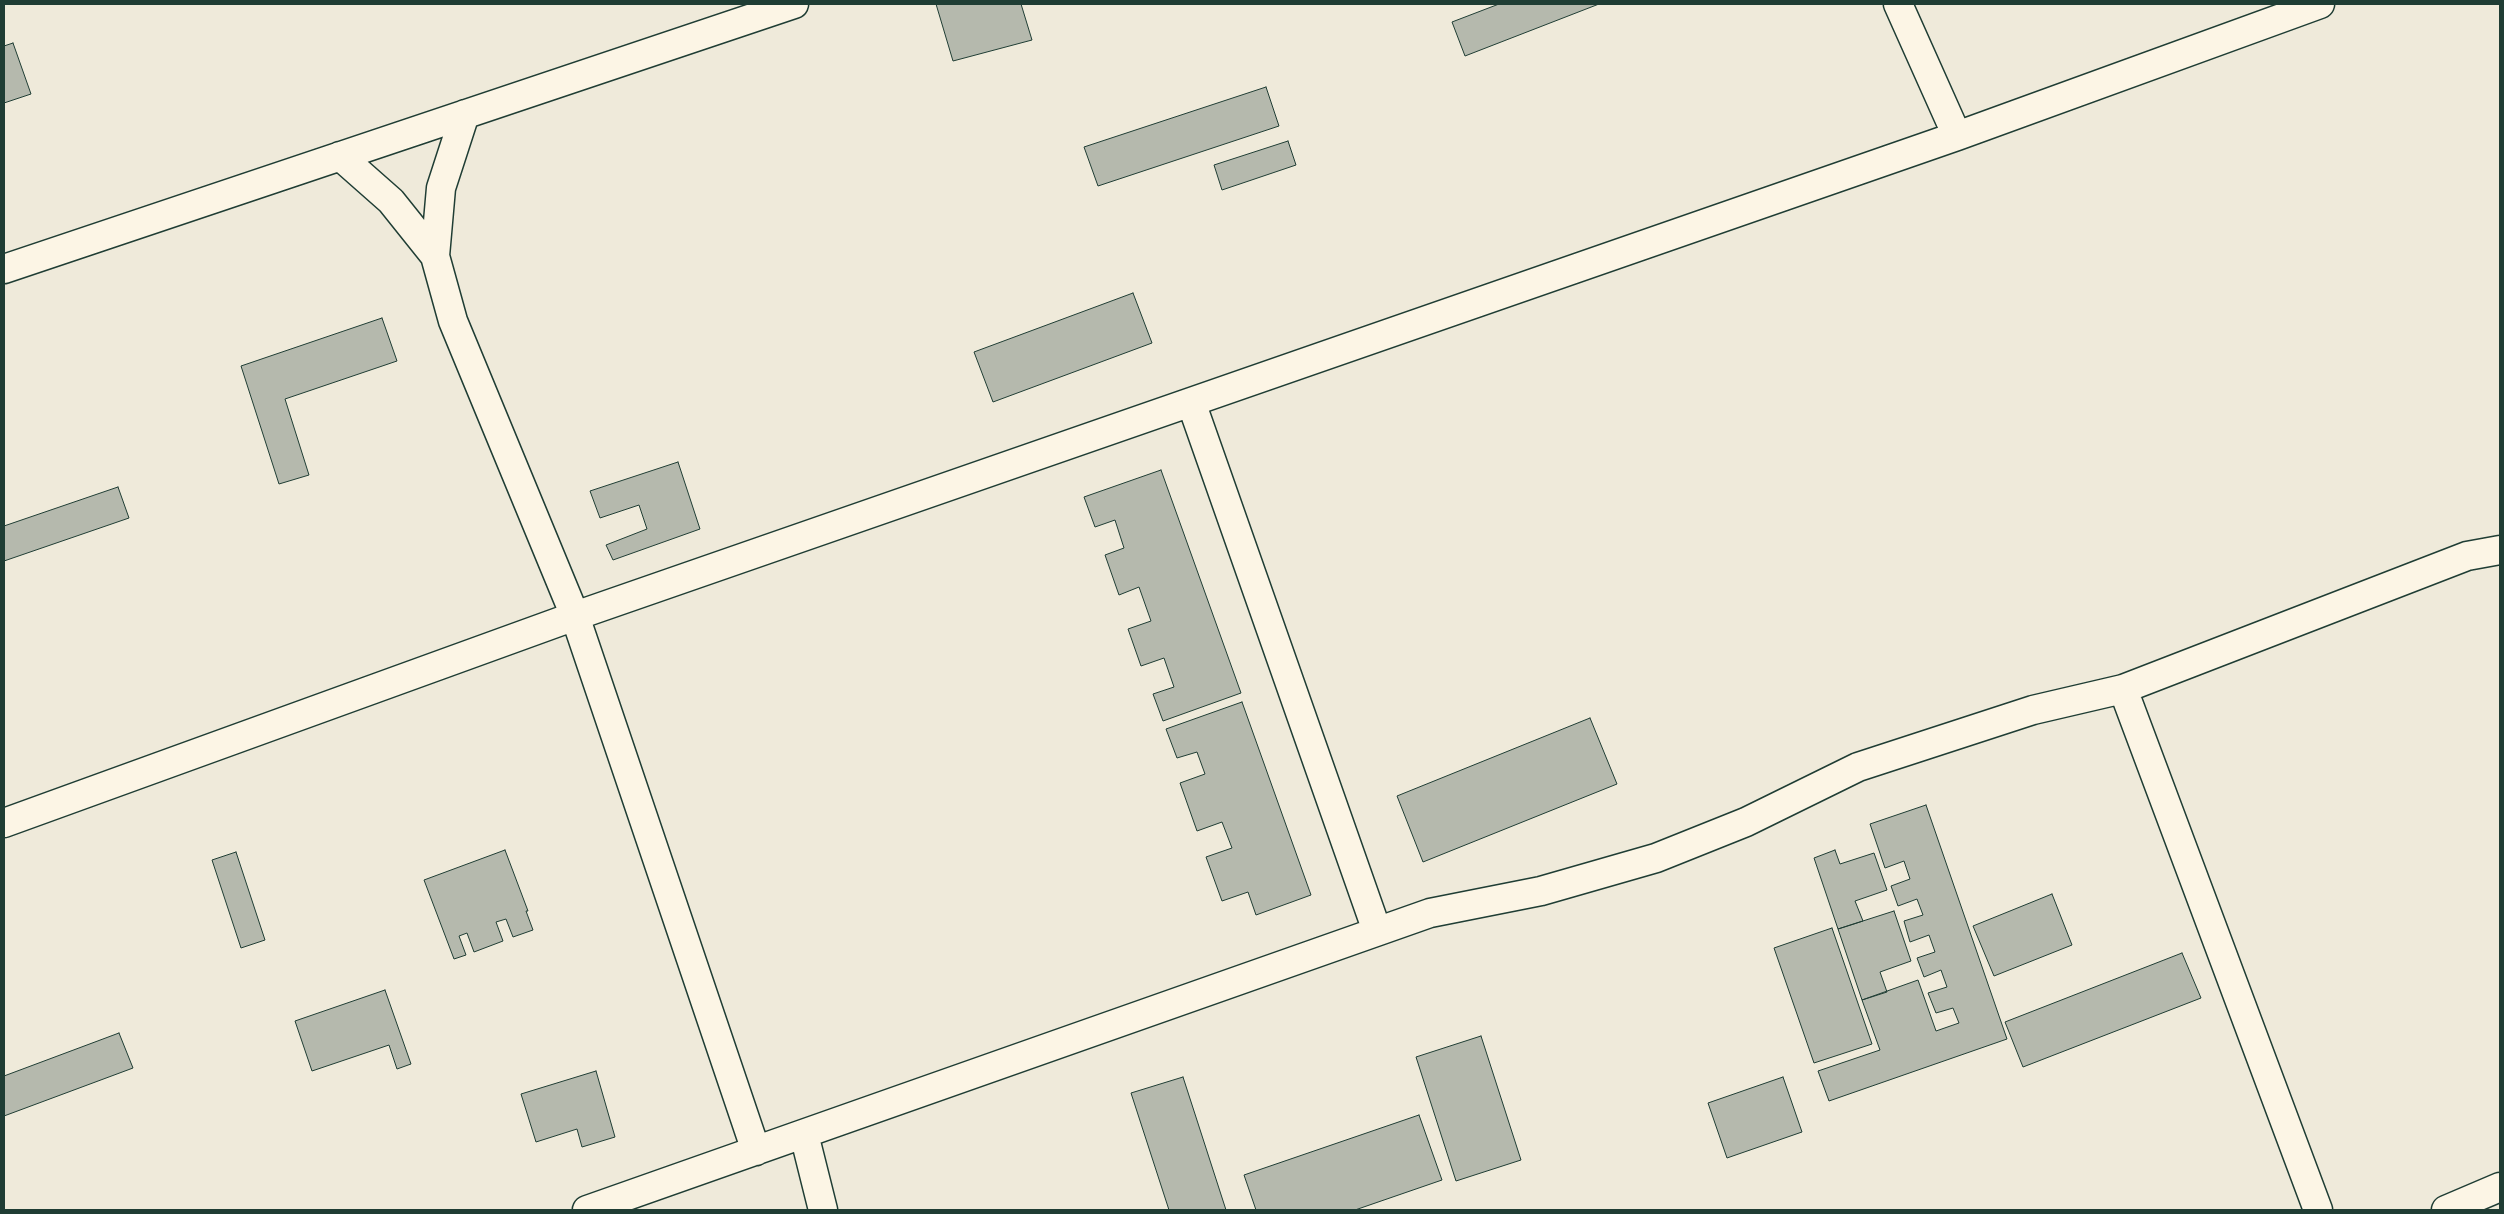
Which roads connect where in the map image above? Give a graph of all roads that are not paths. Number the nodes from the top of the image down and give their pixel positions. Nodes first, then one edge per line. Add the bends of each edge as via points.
1 (794, 4) edge
2 (1898, 4) edge
3 (2320, 4) edge
4 (465, 114) junction
5 (1957, 136) junction
6 (340, 156) junction
7 (435, 256) junction
8 (4, 269) edge
9 (1191, 402) junction
10 (2500, 550) edge
11 (575, 616) junction
12 (2123, 688) junction
13 (4, 822) edge
14 (1377, 932) junction
15 (804, 1134) junction
16 (756, 1151) junction
17 (2500, 1187) edge
18 (587, 1210) edge
19 (823, 1210) edge
20 (2318, 1210) edge
21 (2446, 1210) edge

1 - 4 street
2 - 5 street
3 - 5 street
4 - 6 street
4 - 7 street via 441,188
5 - 9 street
6 - 7 street via 391,201
6 - 8 street
7 - 11 street via 453,321
9 - 11 street
9 - 14 street
10 - 12 street via 2466,556
11 - 13 street
11 - 16 street
12 - 14 street via 2033,710 1858,767 1746,822 1656,858 1541,891 1430,913
12 - 20 street
14 - 15 street
15 - 16 street
15 - 19 street
16 - 18 street
17 - 21 street

